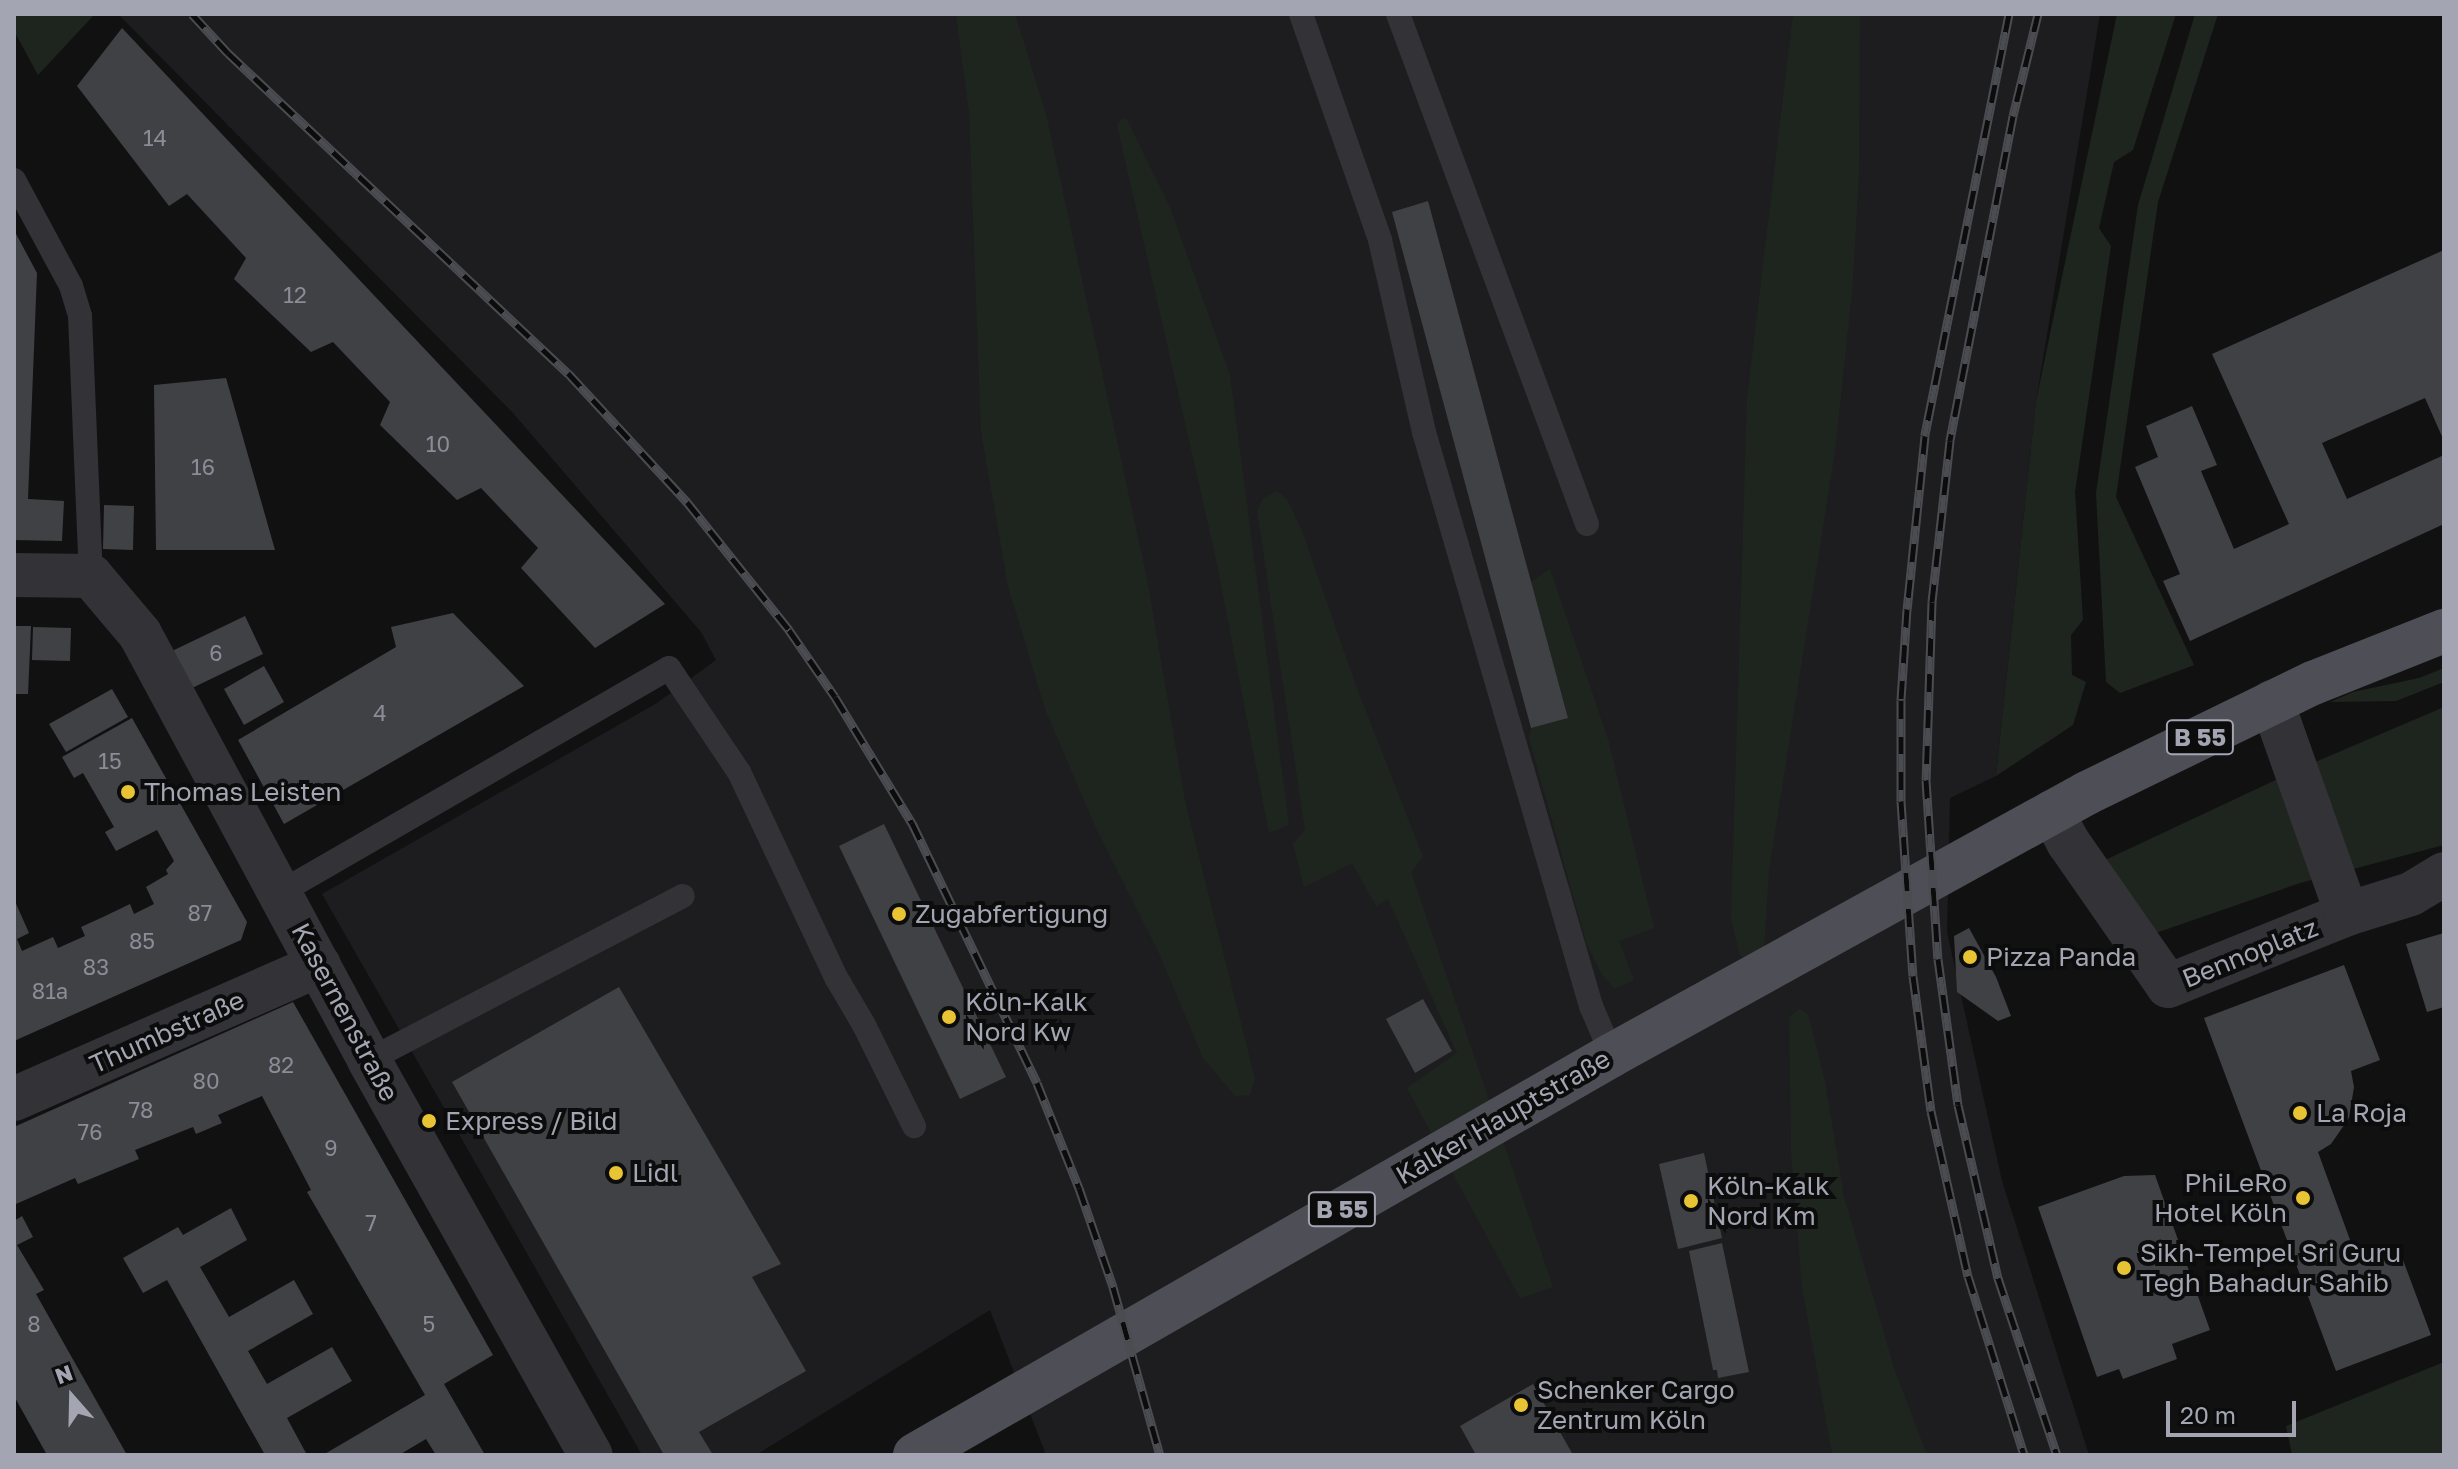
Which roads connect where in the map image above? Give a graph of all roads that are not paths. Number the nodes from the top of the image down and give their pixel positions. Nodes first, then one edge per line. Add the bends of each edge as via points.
1 (1301, 14) edge
2 (1398, 14) edge
3 (14, 180) edge
4 (1587, 524) dead end
5 (14, 575) edge
6 (91, 576) junction
7 (2444, 631) edge
8 (2272, 702) junction
9 (2052, 812) junction
10 (2444, 874) edge
11 (281, 892) junction
12 (683, 896) dead end
13 (2347, 914) junction
14 (319, 965) junction
15 (1612, 1055) junction
16 (369, 1060) junction
17 (14, 1099) edge
18 (914, 1126) dead end
19 (931, 1451) edge
20 (591, 1455) edge

1 - 15 lane via 1380,240 1433,462 1587,991
2 - 4 lane
3 - 6 lane via 71,286 80,316
5 - 6 street
6 - 11 street, Kasernenstraße via 140,634
7 - 8 main road, B 55
8 - 9 main road, B 55
8 - 13 street, Bennoplatz
9 - 13 street, Bennoplatz via 2168,986
9 - 15 main road, Kalker Hauptstraße / B 55
10 - 13 street, Bennoplatz via 2411,894
11 - 14 street, Kasernenstraße
11 - 18 lane via 669,668 739,772
12 - 16 lane
14 - 16 street, Kasernenstraße
14 - 17 street, Thumbstraße
15 - 19 main road, Kalker Hauptstraße / B 55
16 - 20 street, Kasernenstraße

